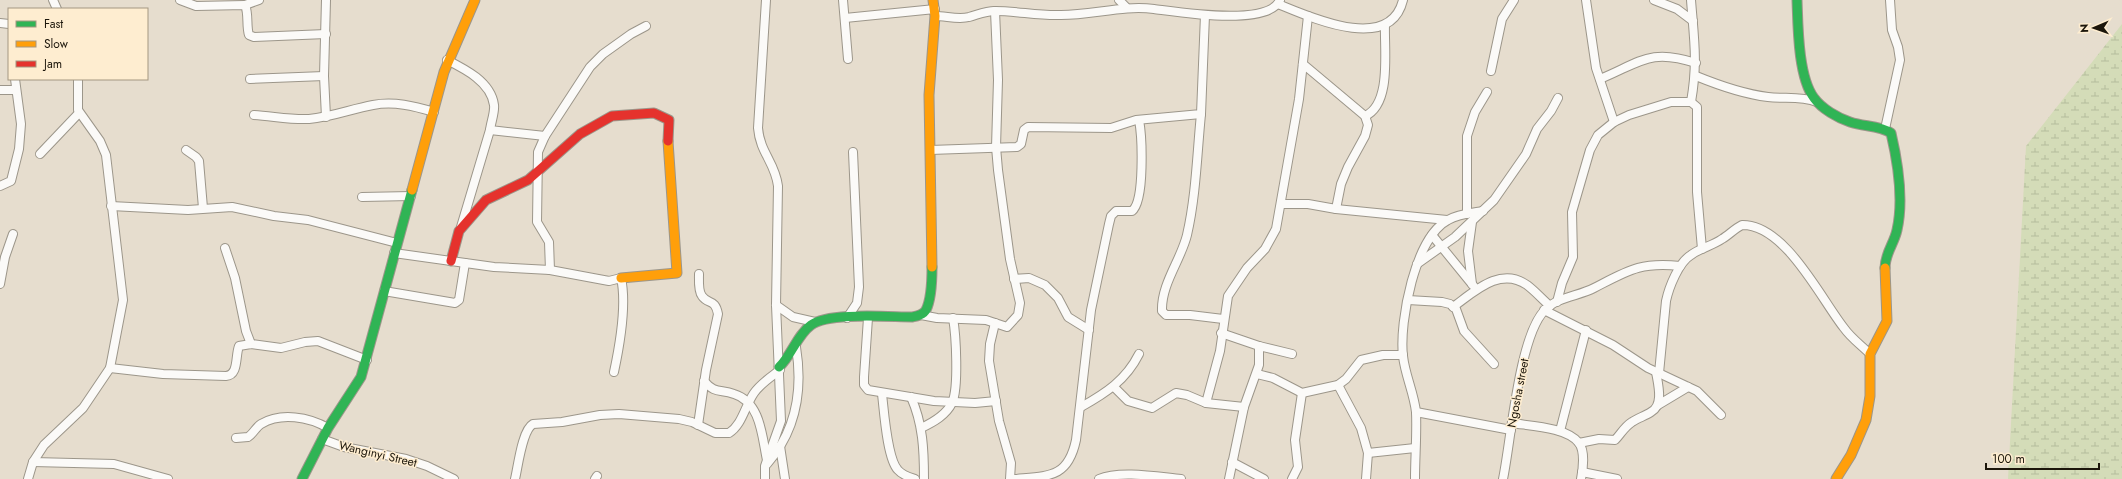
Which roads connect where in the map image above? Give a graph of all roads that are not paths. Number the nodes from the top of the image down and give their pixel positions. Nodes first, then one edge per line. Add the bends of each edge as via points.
1 (180, 0) edge
2 (259, 0) edge
3 (326, 0) edge
4 (475, 0) edge
5 (766, 0) edge
6 (843, 0) edge
7 (1119, 0) edge
8 (1403, 0) edge
9 (1514, 0) edge
10 (1586, 0) edge
11 (1654, 0) edge
12 (1691, 0) edge
13 (1797, 0) edge
14 (1890, 0) edge
15 (1279, 2) edge
16 (245, 5) junction
17 (1126, 7) junction
18 (935, 9) edge
19 (995, 11) junction
20 (1205, 15) junction
21 (1308, 16) junction
22 (845, 18) junction
23 (1693, 21) junction
24 (1384, 24) junction
25 (646, 26) dead end
26 (326, 34) junction
27 (848, 59) dead end
28 (447, 60) junction
29 (1696, 63) junction
30 (1304, 64) junction
31 (1491, 71) dead end
32 (324, 76) junction
33 (1696, 76) junction
34 (250, 79) dead end
35 (1600, 79) junction
36 (15, 80) edge
37 (78, 82) edge
38 (0, 90) edge
39 (16, 90) junction
40 (1487, 92) dead end
41 (1558, 98) dead end
42 (1691, 102) junction
43 (1817, 102) junction
44 (434, 112) junction
45 (79, 113) junction
46 (1201, 114) junction
47 (254, 115) dead end
48 (1365, 116) junction
49 (326, 117) junction
50 (1139, 120) junction
51 (1614, 122) junction
52 (1885, 129) junction
53 (490, 130) junction
54 (545, 136) junction
55 (996, 147) junction
56 (186, 150) dead end
57 (930, 150) junction
58 (853, 152) dead end
59 (40, 154) dead end
60 (537, 172) junction
61 (0, 186) edge
62 (411, 196) junction
63 (362, 197) dead end
64 (1281, 204) junction
65 (111, 206) junction
66 (203, 208) junction
67 (1336, 209) junction
68 (1483, 211) junction
69 (1467, 214) junction
70 (1447, 220) junction
71 (1472, 222) junction
72 (459, 232) junction
73 (13, 234) dead end
74 (1432, 235) junction
75 (397, 243) junction
76 (1443, 247) junction
77 (225, 248) dead end
78 (1702, 249) junction
79 (394, 253) junction
80 (2, 255) edge
81 (451, 261) junction
82 (465, 263) junction
83 (1417, 264) junction
84 (1680, 266) junction
85 (550, 270) junction
86 (699, 274) dead end
87 (622, 278) junction
88 (1014, 279) junction
89 (0, 284) edge
90 (1474, 286) junction
91 (384, 291) junction
92 (1408, 300) junction
93 (776, 305) junction
94 (1550, 306) junction
95 (1453, 307) junction
96 (921, 315) junction
97 (848, 318) junction
98 (868, 318) junction
99 (953, 318) junction
100 (1224, 319) junction
101 (815, 322) junction
102 (995, 323) junction
103 (1089, 330) junction
104 (1586, 330) junction
105 (1221, 334) junction
106 (251, 344) junction
107 (796, 346) junction
108 (1259, 346) junction
109 (1139, 354) dead end
110 (1292, 354) dead end
111 (1870, 354) junction
112 (1403, 355) junction
113 (367, 360) junction
114 (1494, 364) dead end
115 (110, 368) junction
116 (780, 368) junction
117 (614, 372) dead end
118 (1657, 372) junction
119 (1257, 374) junction
120 (704, 381) junction
121 (1114, 386) junction
122 (1338, 386) junction
123 (1688, 386) junction
124 (1302, 393) junction
125 (882, 394) junction
126 (911, 397) junction
127 (996, 401) junction
128 (953, 402) junction
129 (748, 403) junction
130 (1206, 403) junction
131 (1658, 405) junction
132 (1081, 407) junction
133 (1244, 407) junction
134 (1416, 412) junction
135 (1721, 415) dead end
136 (698, 425) junction
137 (1511, 427) junction
138 (328, 428) junction
139 (922, 428) junction
140 (1560, 431) junction
141 (236, 438) dead end
142 (322, 439) junction
143 (1579, 443) junction
144 (780, 446) junction
145 (1415, 448) junction
146 (1368, 453) junction
147 (33, 462) junction
148 (1232, 462) junction
149 (766, 464) junction
150 (1582, 475) edge
151 (1126, 477) edge
152 (28, 479) edge
153 (168, 479) edge
154 (302, 479) edge
155 (454, 479) edge
156 (515, 479) edge
157 (764, 479) edge
158 (785, 479) edge
159 (915, 479) edge
160 (924, 479) edge
161 (1010, 479) edge
162 (1015, 479) edge
163 (1099, 479) edge
164 (1181, 479) edge
165 (1229, 479) edge
166 (1264, 479) edge
167 (1292, 479) edge
168 (1366, 479) edge
169 (1415, 479) edge
170 (1503, 479) edge
171 (1617, 479) edge
172 (1836, 479) edge

1 - 16 street via 196,6
2 - 16 street
3 - 26 street
4 - 28 street
5 - 93 street via 758,128 760,144 776,173 778,186
6 - 22 street
7 - 17 street
8 - 24 street via 1394,19
9 - 31 street via 1502,19
10 - 35 street via 1591,43
11 - 23 street via 1677,8
12 - 23 street
13 - 43 street via 1798,47 1808,84
14 - 52 street via 1892,30 1900,60
15 - 20 street via 1267,10 1252,14
15 - 21 street
16 - 26 street via 247,28 249,35 254,37
17 - 19 street via 1102,13 1060,16
17 - 20 street
18 - 19 street via 961,18
18 - 22 street
18 - 57 street via 929,94
19 - 55 street via 998,80
20 - 46 street
21 - 24 street via 1353,28
21 - 30 street
22 - 27 street
23 - 29 street
24 - 48 street via 1384,91 1375,110
25 - 54 street via 603,54 590,67
26 - 32 street
28 - 44 street
28 - 53 street via 469,71 490,93 494,105
29 - 33 street
29 - 35 street via 1676,57 1652,57
30 - 48 street
30 - 64 street
32 - 34 street
32 - 49 street
33 - 42 street
33 - 43 street via 1768,97
35 - 51 street
36 - 39 street
37 - 45 street
38 - 39 street
39 - 61 street via 21,124 19,149 10,181
40 - 69 street via 1475,112 1467,136
41 - 68 street via 1537,129 1530,148 1494,200
42 - 51 street, Ngosha street via 1671,102
42 - 78 street via 1698,112 1697,192
43 - 52 street via 1850,122
44 - 49 street via 405,104 379,105
44 - 62 street
45 - 59 street
45 - 65 street via 100,140 106,155
46 - 50 street
46 - 100 street via 1190,221 1186,239 1169,280 1162,311 1166,315
47 - 49 street via 309,119
48 - 67 street via 1368,125 1365,136 1341,184
50 - 55 street via 1102,128 1028,127 1025,128 1019,146
50 - 103 street via 1142,164 1137,205 1132,211 1116,210 1111,216
51 - 94 street, Ngosha street via 1598,135 1589,154 1572,212 1573,257
52 - 111 street via 1892,132 1897,157 1899,221 1886,259 1887,320
53 - 54 street
53 - 72 street
54 - 60 street via 538,152
55 - 57 street
55 - 88 street via 1000,195
56 - 66 street via 198,161
57 - 96 street via 932,278 926,310
58 - 97 street via 859,287 857,302
60 - 72 street via 528,180 486,200
60 - 85 street via 536,222 549,242
60 - 87 street via 580,134 612,116 654,113 669,120 668,153 677,273
62 - 63 street
62 - 75 street
64 - 67 street via 1308,204
64 - 100 street via 1272,239 1233,287 1228,296
65 - 66 street via 188,210
65 - 115 street via 123,300
66 - 75 street via 232,207 308,220
67 - 70 street
68 - 69 street
68 - 71 street
69 - 70 street
70 - 74 street
71 - 76 street
71 - 90 street via 1468,251
72 - 81 street
73 - 80 street
74 - 76 street
74 - 83 street
75 - 79 street
76 - 83 street
76 - 90 street
77 - 106 street
78 - 84 street via 1690,255
78 - 111 street via 1742,225 1754,226 1770,235 1818,288 1843,328
79 - 81 street
79 - 91 street
80 - 89 street
81 - 82 street
82 - 85 street
82 - 91 street via 459,300 455,303
83 - 92 street
84 - 94 street via 1635,267 1587,292
84 - 118 street via 1666,301
85 - 87 street via 609,281
86 - 120 street via 700,293 702,297 715,304 718,314
87 - 117 street via 624,303
88 - 102 street via 1020,303 1018,315 1007,327
88 - 103 street via 1030,278 1045,285 1058,298 1068,317
90 - 94 street via 1506,278 1517,280 1527,285
90 - 95 street
91 - 113 street
92 - 95 street via 1442,302
92 - 112 street via 1404,315
93 - 101 street via 793,317
93 - 116 street
94 - 104 street
94 - 137 street, Ngosha street via 1532,334
95 - 114 street via 1460,316 1464,331
96 - 98 street
96 - 99 street
97 - 98 street
97 - 101 street
98 - 125 street via 864,385 868,390
99 - 102 street
99 - 128 street via 957,345
100 - 105 street
101 - 107 street via 805,331
102 - 127 street via 989,354
103 - 132 street
104 - 118 street
104 - 140 street
105 - 108 street
105 - 130 street via 1214,377
106 - 113 street via 282,348 318,341
106 - 115 street via 239,346 235,371 230,376 163,374
107 - 116 street via 792,355
107 - 144 street via 799,362 797,411
108 - 110 street
108 - 119 street
109 - 121 street via 1132,368
111 - 172 street via 1870,396 1866,420 1851,455
112 - 122 street via 1382,355 1361,360
112 - 134 street
113 - 138 street via 355,390
115 - 147 street via 83,408 44,445
116 - 129 street via 761,384
116 - 149 street via 781,421
118 - 123 street
118 - 131 street
119 - 124 street via 1273,378
119 - 133 street
120 - 129 street via 710,389 734,394
120 - 136 street
121 - 130 street via 1128,401 1152,408 1176,393
121 - 132 street
122 - 124 street
122 - 146 street via 1362,428
123 - 131 street
123 - 135 street via 1704,397
124 - 167 street via 1295,440 1298,467
125 - 126 street
125 - 159 street via 894,463 898,471
126 - 128 street
126 - 139 street
127 - 128 street
127 - 161 street via 1002,435 1011,462
128 - 139 street via 940,418
129 - 136 street via 738,425 729,433 715,433
129 - 149 street via 762,430
130 - 133 street
131 - 143 street via 1653,412 1631,422 1615,440 1599,439
132 - 162 street via 1074,451 1067,466 1048,474
133 - 148 street
134 - 137 street
134 - 145 street
136 - 156 street via 679,419 619,414 533,424 525,435
137 - 140 street
137 - 170 street, Ngosha street
138 - 141 street via 309,419 274,419 260,425 248,437
138 - 142 street
139 - 160 street
140 - 143 street
142 - 154 street
142 - 155 street, Wanginyi Street via 344,447 406,459
143 - 150 street via 1582,453
144 - 149 street via 776,455
144 - 158 street
145 - 146 street
145 - 169 street
146 - 168 street
147 - 152 street
147 - 153 street via 114,464
148 - 165 street
148 - 166 street
149 - 157 street
150 - 171 street
151 - 163 street
151 - 164 street

